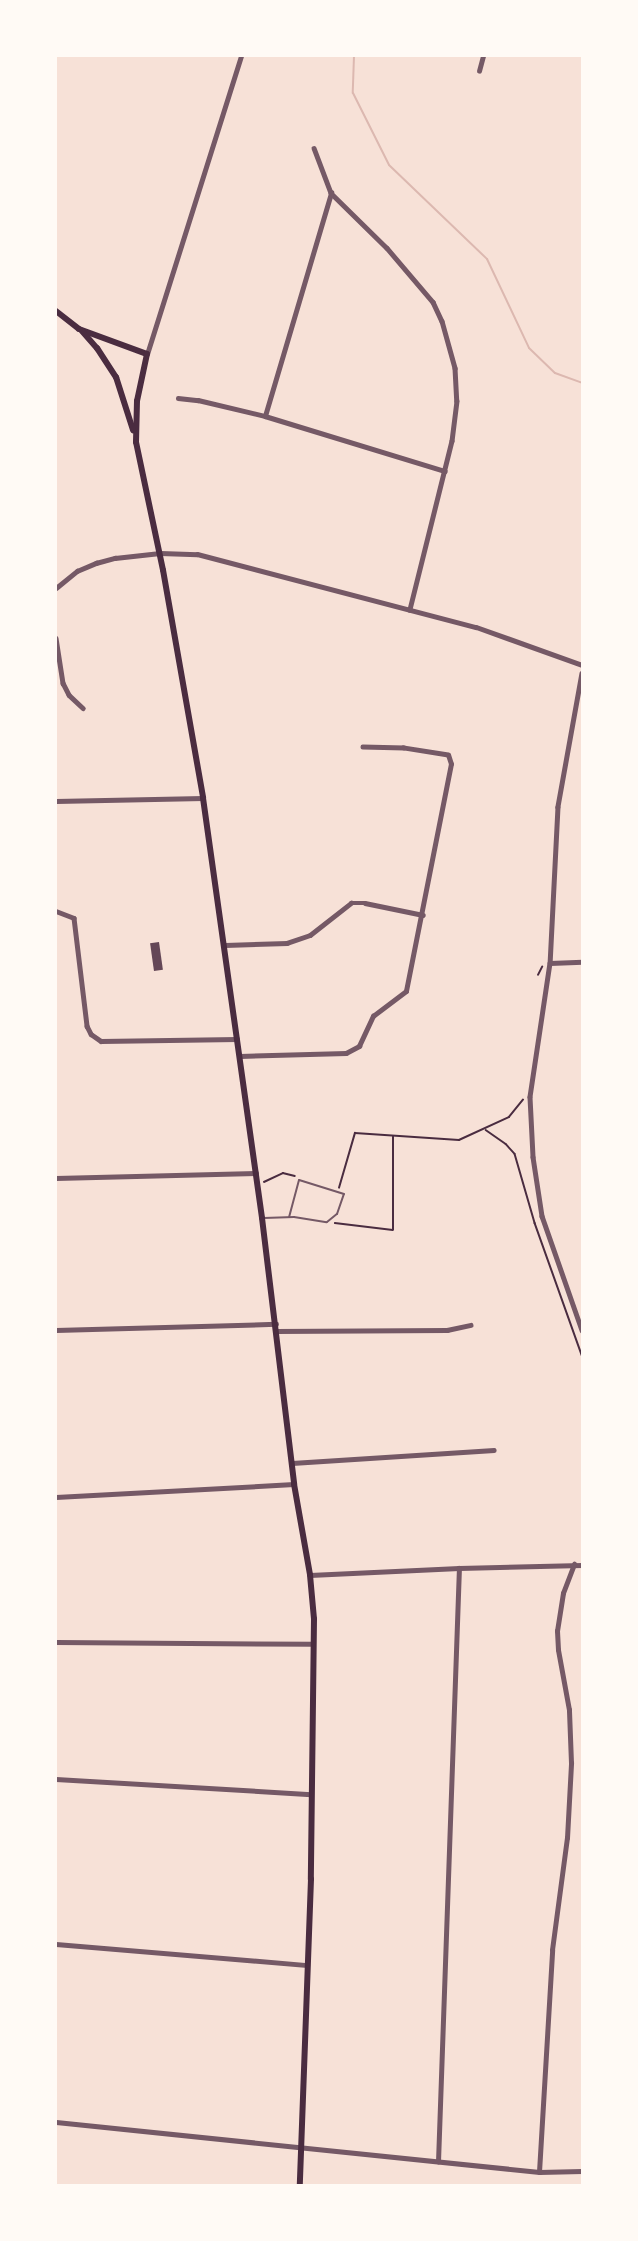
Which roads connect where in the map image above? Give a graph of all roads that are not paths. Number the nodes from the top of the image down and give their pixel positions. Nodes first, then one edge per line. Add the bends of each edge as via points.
1 (241, 56) edge
2 (483, 56) edge
3 (479, 70) dead end
4 (314, 148) dead end
5 (331, 193) junction
6 (56, 311) edge
7 (79, 329) junction
8 (147, 354) junction
9 (178, 398) dead end
10 (265, 416) junction
11 (136, 442) junction
12 (445, 471) junction
13 (160, 553) junction
14 (56, 588) edge
15 (410, 610) junction
16 (56, 638) edge
17 (582, 665) edge
18 (582, 673) edge
19 (83, 708) dead end
20 (363, 747) dead end
21 (203, 798) junction
22 (56, 801) edge
23 (56, 911) edge
24 (423, 915) junction
25 (225, 945) junction
26 (582, 962) edge
27 (550, 963) junction
28 (237, 1039) junction
29 (240, 1056) junction
30 (256, 1173) junction
31 (56, 1178) edge
32 (289, 1217) junction
33 (262, 1218) junction
34 (470, 1325) dead end
35 (276, 1327) junction
36 (56, 1330) edge
37 (582, 1330) edge
38 (494, 1450) dead end
39 (292, 1463) junction
40 (294, 1484) junction
41 (56, 1497) edge
42 (574, 1564) junction
43 (582, 1565) edge
44 (459, 1568) junction
45 (310, 1575) junction
46 (56, 1642) edge
47 (314, 1644) junction
48 (56, 1779) edge
49 (310, 1794) junction
50 (56, 1944) edge
51 (307, 1965) junction
52 (56, 2122) edge
53 (299, 2148) junction
54 (438, 2162) junction
55 (582, 2171) edge
56 (538, 2172) junction
57 (300, 2186) edge

1 - 8 street
2 - 3 street
4 - 5 street
5 - 10 street
5 - 12 street via 387,248 433,302 442,321 455,368 457,401
6 - 7 main road
7 - 8 main road
7 - 11 main road via 116,376
8 - 11 main road via 137,401
9 - 10 street
10 - 12 street
11 - 13 main road
12 - 15 street
13 - 14 street via 96,563 77,571
13 - 15 street via 197,554
13 - 21 main road
15 - 17 street via 476,627
16 - 19 street via 63,683
18 - 27 street via 558,807
20 - 24 street via 448,754 451,764
21 - 22 street
21 - 25 main road
23 - 28 street via 74,918 91,1034 101,1041
24 - 25 street via 351,903 310,935 287,943
24 - 29 street via 406,991 373,1016 359,1046 346,1053
25 - 28 main road
26 - 27 street
27 - 37 street via 530,1096 533,1157 542,1216
28 - 29 main road
29 - 30 main road
30 - 31 street
30 - 33 main road
32 - 32 lane via 327,1222 337,1214 344,1194 299,1180
32 - 33 lane
33 - 35 main road
34 - 35 street via 447,1330
35 - 36 street
35 - 39 main road
38 - 39 street
39 - 40 main road
40 - 41 street
40 - 45 main road
42 - 43 street
42 - 44 street
42 - 56 street via 563,1593 557,1631 571,1763 567,1838 552,1950
44 - 45 street
44 - 54 street
45 - 47 main road
46 - 47 street
47 - 49 main road
48 - 49 street
49 - 51 main road
50 - 51 street
51 - 53 main road
52 - 53 street
53 - 54 street
53 - 57 main road
54 - 56 street
55 - 56 street

